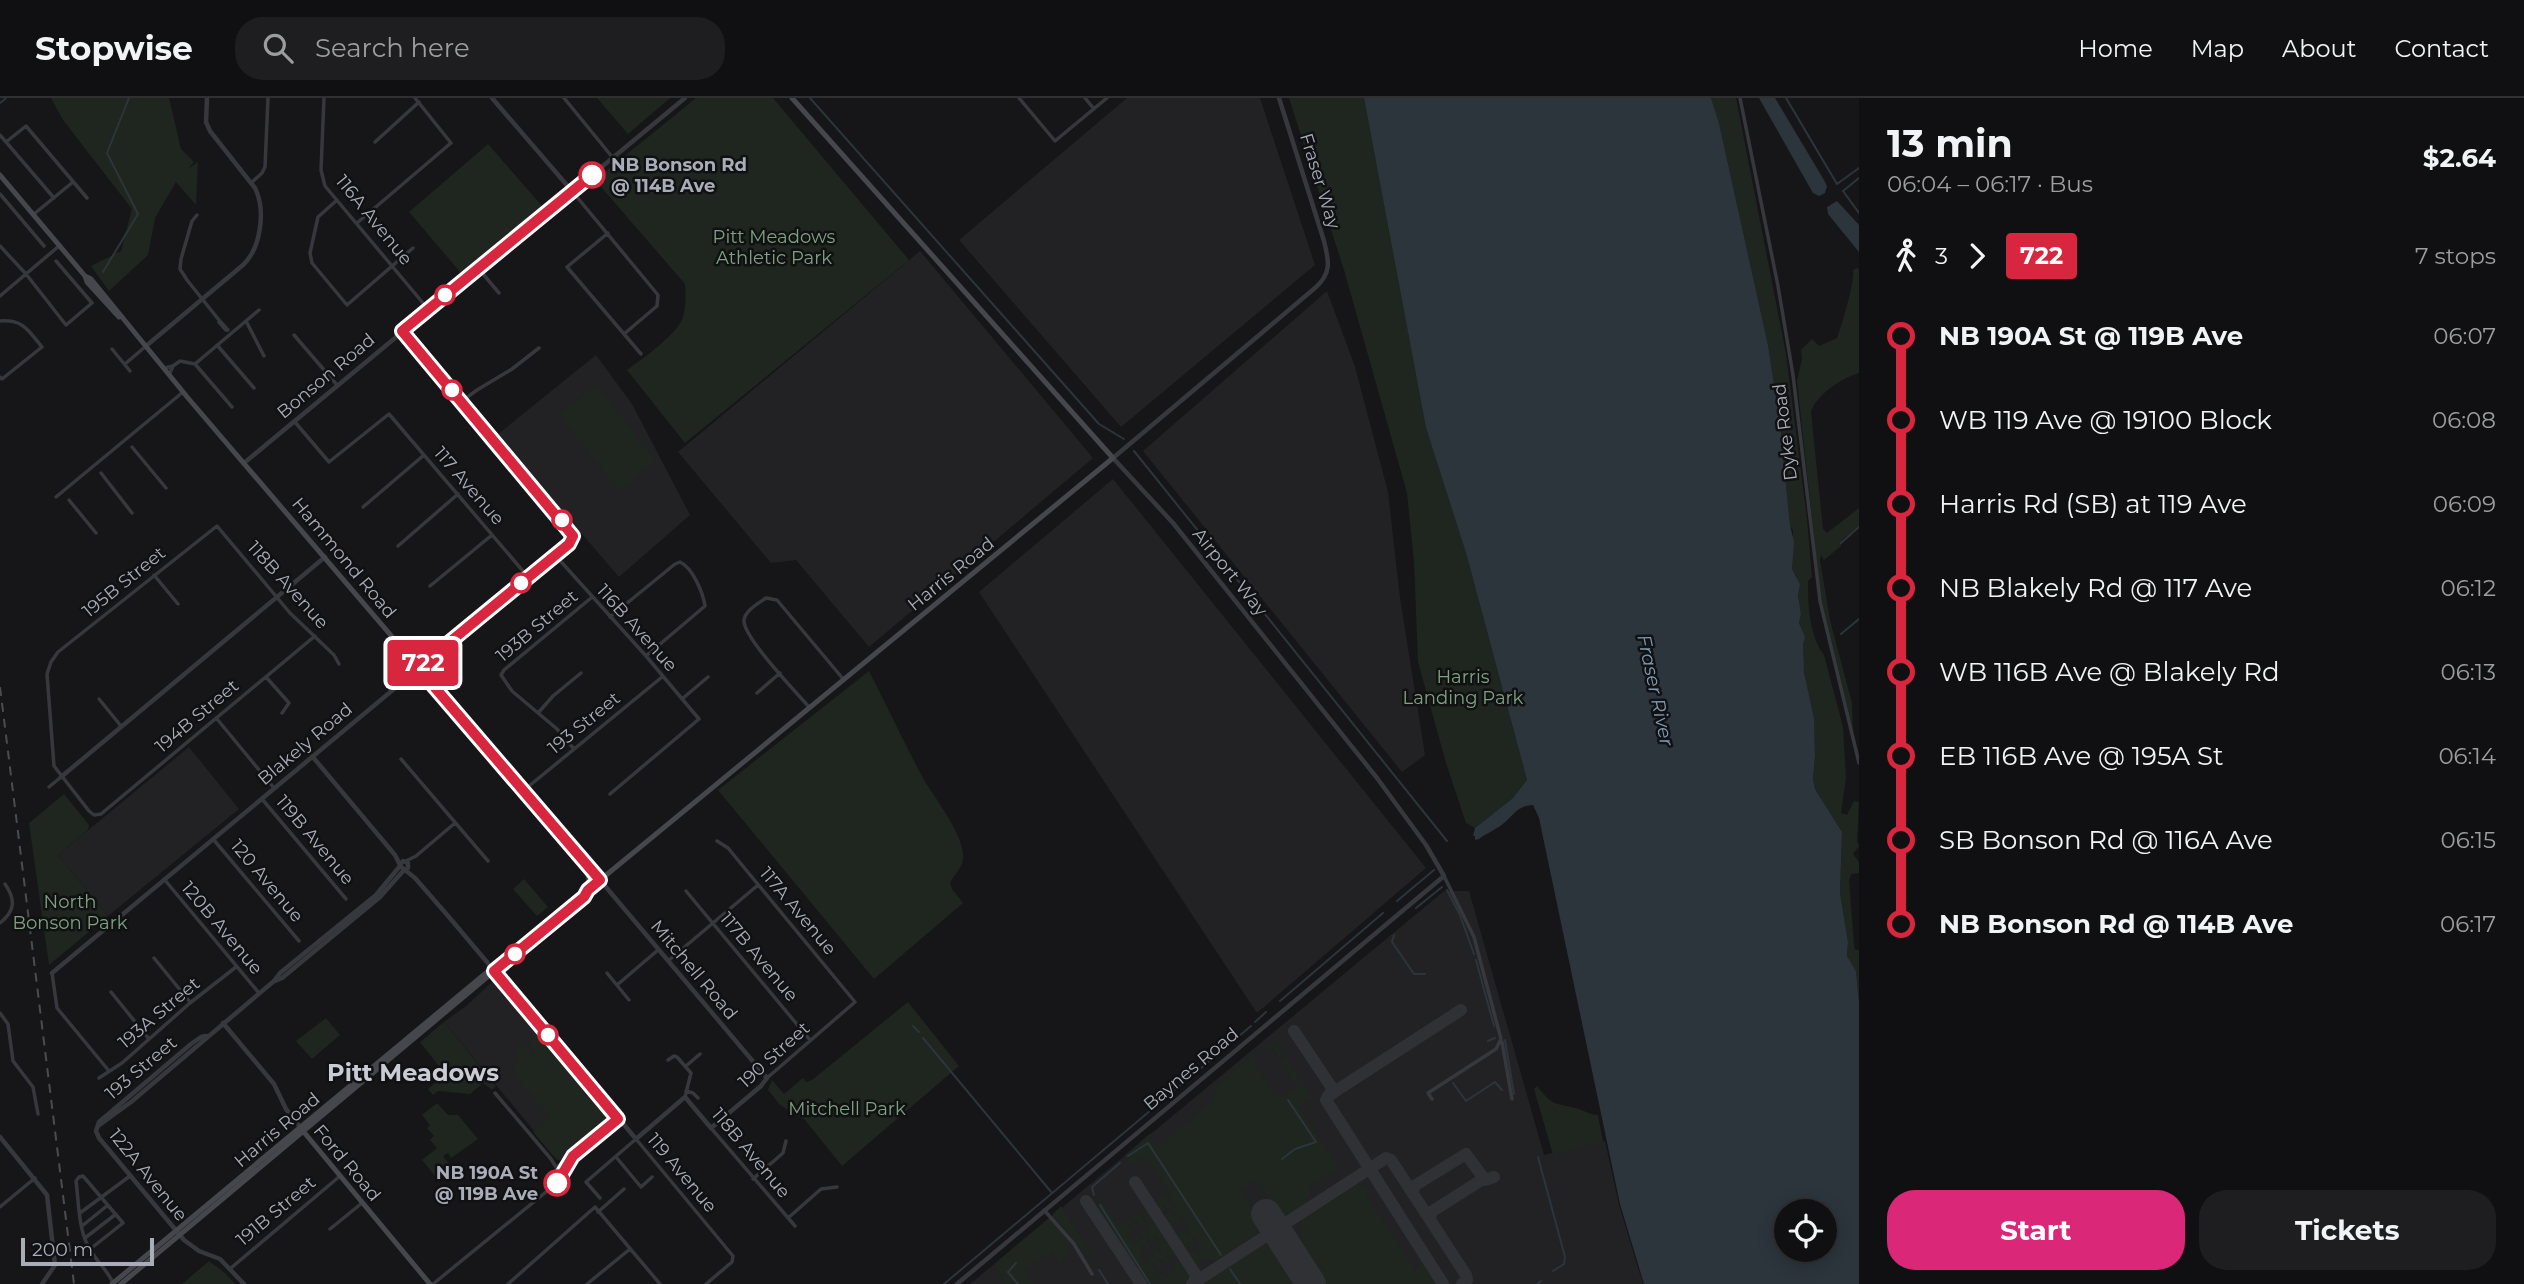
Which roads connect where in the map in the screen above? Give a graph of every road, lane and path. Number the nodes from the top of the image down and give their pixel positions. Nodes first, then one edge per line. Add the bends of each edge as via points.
1 (207, 98) edge
2 (268, 98) edge
3 (324, 98) edge
4 (492, 98) edge
5 (564, 98) edge
6 (685, 98) edge
7 (792, 98) edge
8 (1019, 98) edge
9 (1084, 98) edge
10 (1107, 98) edge
11 (1279, 98) edge
12 (1740, 98) edge
13 (417, 100) edge
14 (1094, 109) junction
15 (0, 135) edge
16 (6, 142) junction
17 (375, 142) dead end
18 (613, 158) junction
19 (0, 175) edge
20 (73, 182) junction
21 (251, 183) junction
22 (572, 191) junction
23 (0, 194) edge
24 (54, 198) junction
25 (87, 198) dead end
26 (337, 200) junction
27 (33, 215) junction
28 (197, 215) dead end
29 (357, 223) junction
30 (608, 233) junction
31 (0, 246) edge
32 (44, 246) dead end
33 (59, 246) junction
34 (413, 248) dead end
35 (56, 261) dead end
36 (392, 266) junction
37 (478, 268) junction
38 (26, 274) junction
39 (1327, 274) joint
40 (499, 293) dead end
41 (0, 296) edge
42 (202, 299) junction
43 (428, 309) junction
44 (259, 310) dead end
45 (0, 321) edge
46 (246, 321) junction
47 (230, 331) junction
48 (402, 331) junction
49 (624, 334) junction
50 (294, 335) dead end
51 (217, 345) junction
52 (146, 346) junction
53 (538, 348) dead end
54 (112, 349) dead end
55 (641, 354) dead end
56 (264, 356) dead end
57 (125, 364) junction
58 (195, 364) junction
59 (173, 366) junction
60 (164, 368) junction
61 (130, 371) dead end
62 (169, 375) junction
63 (1, 378) edge
64 (337, 385) junction
65 (254, 388) dead end
66 (183, 392) junction
67 (462, 401) junction
68 (232, 407) dead end
69 (294, 421) junction
70 (132, 447) dead end
71 (424, 455) junction
72 (1113, 458) junction
73 (244, 463) junction
74 (101, 473) dead end
75 (166, 488) dead end
76 (458, 494) junction
77 (56, 497) dead end
78 (69, 500) dead end
79 (363, 507) dead end
80 (132, 513) dead end
81 (217, 526) joint
82 (96, 533) dead end
83 (492, 535) junction
84 (398, 546) dead end
85 (555, 555) junction
86 (326, 557) junction
87 (154, 575) junction
88 (528, 577) junction
89 (430, 586) dead end
90 (277, 598) junction
91 (591, 598) junction
92 (178, 604) dead end
93 (610, 617) junction
94 (315, 636) junction
95 (646, 656) junction
96 (339, 664) dead end
97 (418, 668) junction
98 (581, 673) dead end
99 (780, 673) junction
100 (266, 677) junction
101 (662, 677) junction
102 (708, 677) dead end
103 (845, 680) junction
104 (757, 693) dead end
105 (99, 699) dead end
106 (681, 699) junction
107 (811, 709) junction
108 (282, 713) dead end
109 (538, 713) junction
110 (216, 719) junction
111 (121, 726) junction
112 (574, 749) junction
113 (312, 756) junction
114 (401, 759) dead end
115 (1859, 763) edge
116 (61, 777) junction
117 (49, 787) dead end
118 (274, 788) junction
119 (523, 791) junction
120 (610, 794) dead end
121 (262, 798) junction
122 (455, 823) junction
123 (213, 839) junction
124 (717, 841) dead end
125 (488, 861) dead end
126 (585, 862) junction
127 (405, 866) junction
128 (1444, 876) junction
129 (164, 879) junction
130 (600, 880) junction
131 (5, 884) dead end
132 (758, 885) junction
133 (589, 889) junction
134 (686, 891) dead end
135 (346, 899) dead end
136 (0, 923) edge
137 (713, 923) junction
138 (299, 941) dead end
139 (659, 950) junction
140 (154, 958) dead end
141 (668, 961) junction
142 (236, 967) junction
143 (493, 970) junction
144 (52, 973) joint
145 (607, 974) dead end
146 (617, 985) junction
147 (111, 992) dead end
148 (259, 994) junction
149 (629, 1000) dead end
150 (855, 1002) joint
151 (190, 1003) junction
152 (0, 1013) edge
153 (222, 1023) junction
154 (1501, 1036) junction
155 (149, 1039) junction
156 (810, 1040) junction
157 (700, 1054) dead end
158 (668, 1060) dead end
159 (686, 1066) junction
160 (108, 1071) junction
161 (99, 1078) dead end
162 (767, 1079) junction
163 (495, 1093) dead end
164 (686, 1094) junction
165 (698, 1098) dead end
166 (1432, 1098) dead end
167 (1512, 1098) dead end
168 (38, 1114) dead end
169 (618, 1119) junction
170 (711, 1128) junction
171 (97, 1129) joint
172 (302, 1130) junction
173 (0, 1137) edge
174 (636, 1139) junction
175 (786, 1142) dead end
176 (573, 1156) junction
177 (616, 1157) junction
178 (559, 1167) junction
179 (566, 1170) junction
180 (130, 1176) junction
181 (340, 1176) junction
182 (652, 1177) dead end
183 (35, 1178) junction
184 (753, 1179) junction
185 (553, 1185) junction
186 (837, 1187) dead end
187 (624, 1189) dead end
188 (101, 1198) junction
189 (600, 1198) dead end
190 (362, 1202) junction
191 (107, 1205) junction
192 (0, 1207) edge
193 (597, 1209) junction
194 (1044, 1210) junction
195 (80, 1213) junction
196 (116, 1214) junction
197 (788, 1218) junction
198 (795, 1226) dead end
199 (82, 1227) junction
200 (330, 1229) dead end
201 (178, 1233) junction
202 (85, 1238) junction
203 (630, 1249) junction
204 (89, 1250) junction
205 (231, 1268) junction
206 (1093, 1274) dead end
207 (116, 1283) edge
208 (507, 1283) edge
209 (43, 1284) edge
210 (244, 1284) edge
211 (431, 1284) edge
212 (587, 1284) edge
213 (660, 1284) edge
214 (706, 1284) edge
215 (957, 1284) edge

1 - 21 street via 210,131
2 - 21 street via 265,167
3 - 26 street, 116A Avenue via 322,176
4 - 22 street
5 - 18 street
6 - 18 street, Bonson Road
7 - 72 main road, Airport Way
8 - 14 street via 1055,141
9 - 14 street
10 - 14 street
11 - 39 street, Fraser Way via 1324,241
12 - 115 street, Dyke Road via 1793,375 1819,601
13 - 17 street
13 - 29 street via 451,143
15 - 16 street
16 - 20 street via 26,125
16 - 24 street
18 - 22 street, Bonson Road
19 - 27 main road, Hammond Road
20 - 24 street
20 - 25 street
21 - 42 street via 261,212 252,254
22 - 30 street
22 - 37 street, Bonson Road
23 - 32 street
24 - 27 street
26 - 29 street, 116A Avenue
26 - 36 street via 318,217 310,256 347,305
27 - 33 main road, Hammond Road
28 - 42 street via 180,266
29 - 36 street, 116A Avenue
30 - 49 street via 659,298 657,306
30 - 49 street via 567,267
31 - 38 street
33 - 38 street
33 - 52 main road, Hammond Road
34 - 36 street
35 - 38 street via 92,303 66,325
36 - 43 street, 116A Avenue
37 - 40 street
37 - 43 street, Bonson Road
38 - 41 street
39 - 72 street, Harris Road
42 - 47 street
42 - 52 street
43 - 48 street, Bonson Road
44 - 46 street
45 - 63 street via 22,324 41,347
46 - 47 street
46 - 56 street
47 - 51 street
48 - 64 street, Bonson Road
48 - 67 street
49 - 55 street
50 - 64 street
51 - 58 street
51 - 65 street
52 - 57 street
52 - 60 main road, Hammond Road
53 - 67 street
54 - 57 street
57 - 61 street
58 - 59 street via 180,361
58 - 68 street
59 - 60 street
59 - 62 street
60 - 62 main road, Hammond Road
62 - 66 main road, Hammond Road
64 - 69 street, Bonson Road
66 - 73 main road, Hammond Road
66 - 77 street
67 - 85 street, Blakely Road via 573,536
69 - 71 street, 117 Avenue via 329,463 389,414
69 - 73 street, Bonson Road
70 - 75 street
71 - 76 street, 117 Avenue
71 - 79 street
72 - 103 main road, Harris Road
72 - 128 street, Airport Way via 1173,523 1377,778
73 - 86 main road, Hammond Road
74 - 80 street
76 - 83 street, 117 Avenue
76 - 84 street
78 - 82 street
81 - 87 street, 195B Street
81 - 90 street, 118B Avenue
83 - 88 street, 117 Avenue
83 - 89 street
85 - 88 street, Blakely Road
85 - 91 street, 116B Avenue
86 - 90 street
86 - 97 main road, Hammond Road
87 - 92 street
87 - 116 street, 195B Street via 51,662 47,679 53,763
88 - 97 street, Blakely Road
90 - 94 street, 118B Avenue
90 - 111 street
91 - 93 street, 116B Avenue
91 - 109 street, 193B Street via 501,675
93 - 95 street, 116B Avenue
93 - 95 street via 674,564 683,563 705,606
94 - 96 street, 118B Avenue
94 - 100 street, 194B Street
95 - 101 street, 116B Avenue
97 - 113 street, Blakely Road
97 - 119 main road, Hammond Road
98 - 109 street
99 - 103 street via 745,626 745,617 766,597 777,600
99 - 104 street
99 - 107 street
100 - 108 street via 289,703
100 - 110 street, 194B Street
101 - 106 street, 116B Avenue
101 - 112 street, 193 Street
102 - 106 street
103 - 107 main road, Harris Road
105 - 111 street
106 - 120 street, 116B Avenue via 699,719
107 - 130 main road, Harris Road
109 - 112 street
110 - 116 street, 194B Street via 96,815
110 - 118 street, 119B Avenue
111 - 116 street
112 - 119 street, 193 Street
113 - 118 street, Blakely Road
113 - 127 street, 119 Avenue
114 - 122 street
116 - 117 street
118 - 121 street, Blakely Road
119 - 126 main road, Hammond Road
121 - 123 street, Blakely Road
121 - 135 street, 119B Avenue
122 - 125 street
122 - 127 street, 193 Street
123 - 129 street, Blakely Road
123 - 138 street, 120 Avenue
124 - 132 street, 117A Avenue
126 - 130 main road, Hammond Road
126 - 133 main road
127 - 143 street, 119 Avenue
127 - 148 street, 193 Street via 380,897
128 - 154 street, Airport Way via 1474,937
128 - 194 street, Baynes Road
129 - 142 street, 120B Avenue
129 - 144 street, Blakely Road
130 - 133 main road, Harris Road
130 - 139 street, Mitchell Road
131 - 136 street via 14,907
132 - 137 street
132 - 150 street, 117A Avenue
133 - 143 main road, Harris Road
134 - 137 street, 117B Avenue
137 - 141 street
137 - 156 street, 117B Avenue
139 - 141 street, Mitchell Road
139 - 146 street
140 - 151 street
141 - 162 street, Mitchell Road
142 - 148 street, 120B Avenue
142 - 151 street, 193A Street
143 - 169 street, 119 Avenue
143 - 172 main road, Harris Road
144 - 160 street via 57,1008
145 - 146 street
146 - 149 street
147 - 155 street
148 - 153 street, 193 Street
150 - 156 street, 190 Street
151 - 155 street, 193A Street
152 - 168 street via 8,1024 13,1061 33,1087
153 - 171 street, 193 Street
153 - 172 street, Ford Road via 274,1084
154 - 166 street via 1496,1049 1429,1093
154 - 167 street, Airport Way
155 - 160 street, 193A Street
156 - 162 street, 190 Street
157 - 159 street
158 - 159 street via 674,1056
159 - 164 street via 691,1073
160 - 161 street, 193A Street
162 - 170 street, 190 Street
163 - 178 street
164 - 165 street
164 - 170 street, 118B Avenue
164 - 174 street
169 - 174 street, 119 Avenue
169 - 176 street
170 - 184 street, 118B Avenue
171 - 180 street, 122A Avenue via 99,1138
172 - 181 main road, Ford Road
172 - 201 main road, Harris Road
173 - 183 street
174 - 177 street
174 - 214 street, 119 Avenue via 733,1256
175 - 184 street via 783,1153
176 - 178 street
176 - 179 street
177 - 182 street via 641,1186
177 - 189 street via 586,1182
178 - 179 street
178 - 179 street
178 - 185 street
179 - 185 street
180 - 188 street
180 - 201 street, 122A Avenue
181 - 190 main road, Ford Road
181 - 205 street, 191B Street
183 - 192 street
183 - 209 street via 47,1195 54,1250 55,1265
184 - 197 street, 118B Avenue
185 - 211 street
186 - 197 street via 821,1189
187 - 193 street
188 - 191 street
188 - 195 street
188 - 195 street via 79,1177
190 - 200 street
190 - 211 main road, Ford Road
191 - 196 street
191 - 199 street
193 - 203 street
193 - 208 street
194 - 206 street
194 - 215 street, Baynes Road
195 - 199 street
196 - 202 street
196 - 204 street via 122,1223
197 - 198 street, 118B Avenue
199 - 202 street
201 - 205 street, 122A Avenue via 194,1248
201 - 207 main road, Harris Road
202 - 204 street
203 - 212 street
203 - 213 street
204 - 207 street
205 - 210 street

